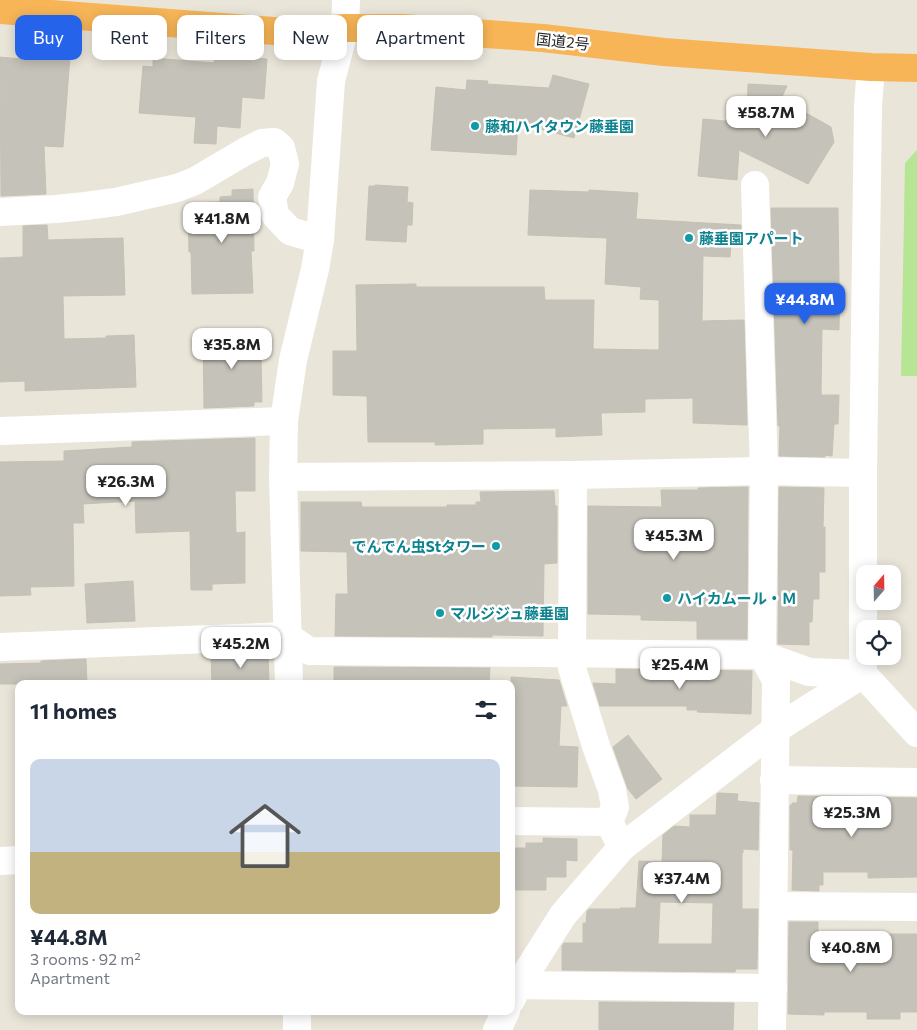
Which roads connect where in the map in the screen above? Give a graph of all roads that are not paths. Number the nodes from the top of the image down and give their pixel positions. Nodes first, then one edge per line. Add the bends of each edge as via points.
1 (346, 0) edge
2 (0, 10) edge
3 (345, 15) edge
4 (347, 28) edge
5 (274, 31) edge
6 (337, 60) edge
7 (871, 68) junction
8 (917, 68) edge
9 (756, 185) dead end
10 (0, 212) edge
11 (320, 240) junction
12 (284, 420) junction
13 (0, 430) edge
14 (764, 471) junction
15 (863, 474) junction
16 (572, 475) junction
17 (283, 477) junction
18 (287, 636) junction
19 (0, 647) edge
20 (572, 653) junction
21 (762, 655) junction
22 (863, 674) junction
23 (289, 680) edge
24 (776, 729) junction
25 (917, 733) edge
26 (774, 780) junction
27 (917, 782) edge
28 (515, 821) edge
29 (609, 822) junction
30 (622, 847) junction
31 (15, 860) edge
32 (0, 861) edge
33 (774, 906) junction
34 (917, 907) edge
35 (515, 988) edge
36 (773, 988) junction
37 (515, 990) edge
38 (297, 1015) edge
39 (504, 1015) edge
40 (297, 1030) edge
41 (497, 1030) edge
42 (772, 1030) edge

1 - 3 street
2 - 5 highway, 国道2号
4 - 7 highway, 国道2号 via 403,28 542,38 664,52
6 - 11 street via 331,81
7 - 8 highway, 国道2号
7 - 15 street
9 - 14 street
10 - 11 street via 116,202 176,188 195,181 262,143 274,142 281,148 285,164 272,197 275,215 290,231
11 - 12 street via 292,360
12 - 13 street
12 - 17 street
14 - 15 street
14 - 16 street
14 - 21 street
15 - 22 street
16 - 17 street
16 - 20 street
17 - 18 street
18 - 19 street
18 - 20 street via 309,651
18 - 23 street
20 - 21 street
20 - 29 street via 572,668 612,790 615,807
21 - 22 street via 809,672
21 - 24 street via 776,680
22 - 24 street
22 - 25 street
24 - 26 street
24 - 30 street
26 - 27 street
26 - 33 street
28 - 29 street
29 - 30 street
30 - 35 street via 563,915
31 - 32 street
33 - 34 street
33 - 36 street
36 - 37 street
36 - 42 street
38 - 40 street
39 - 41 street

